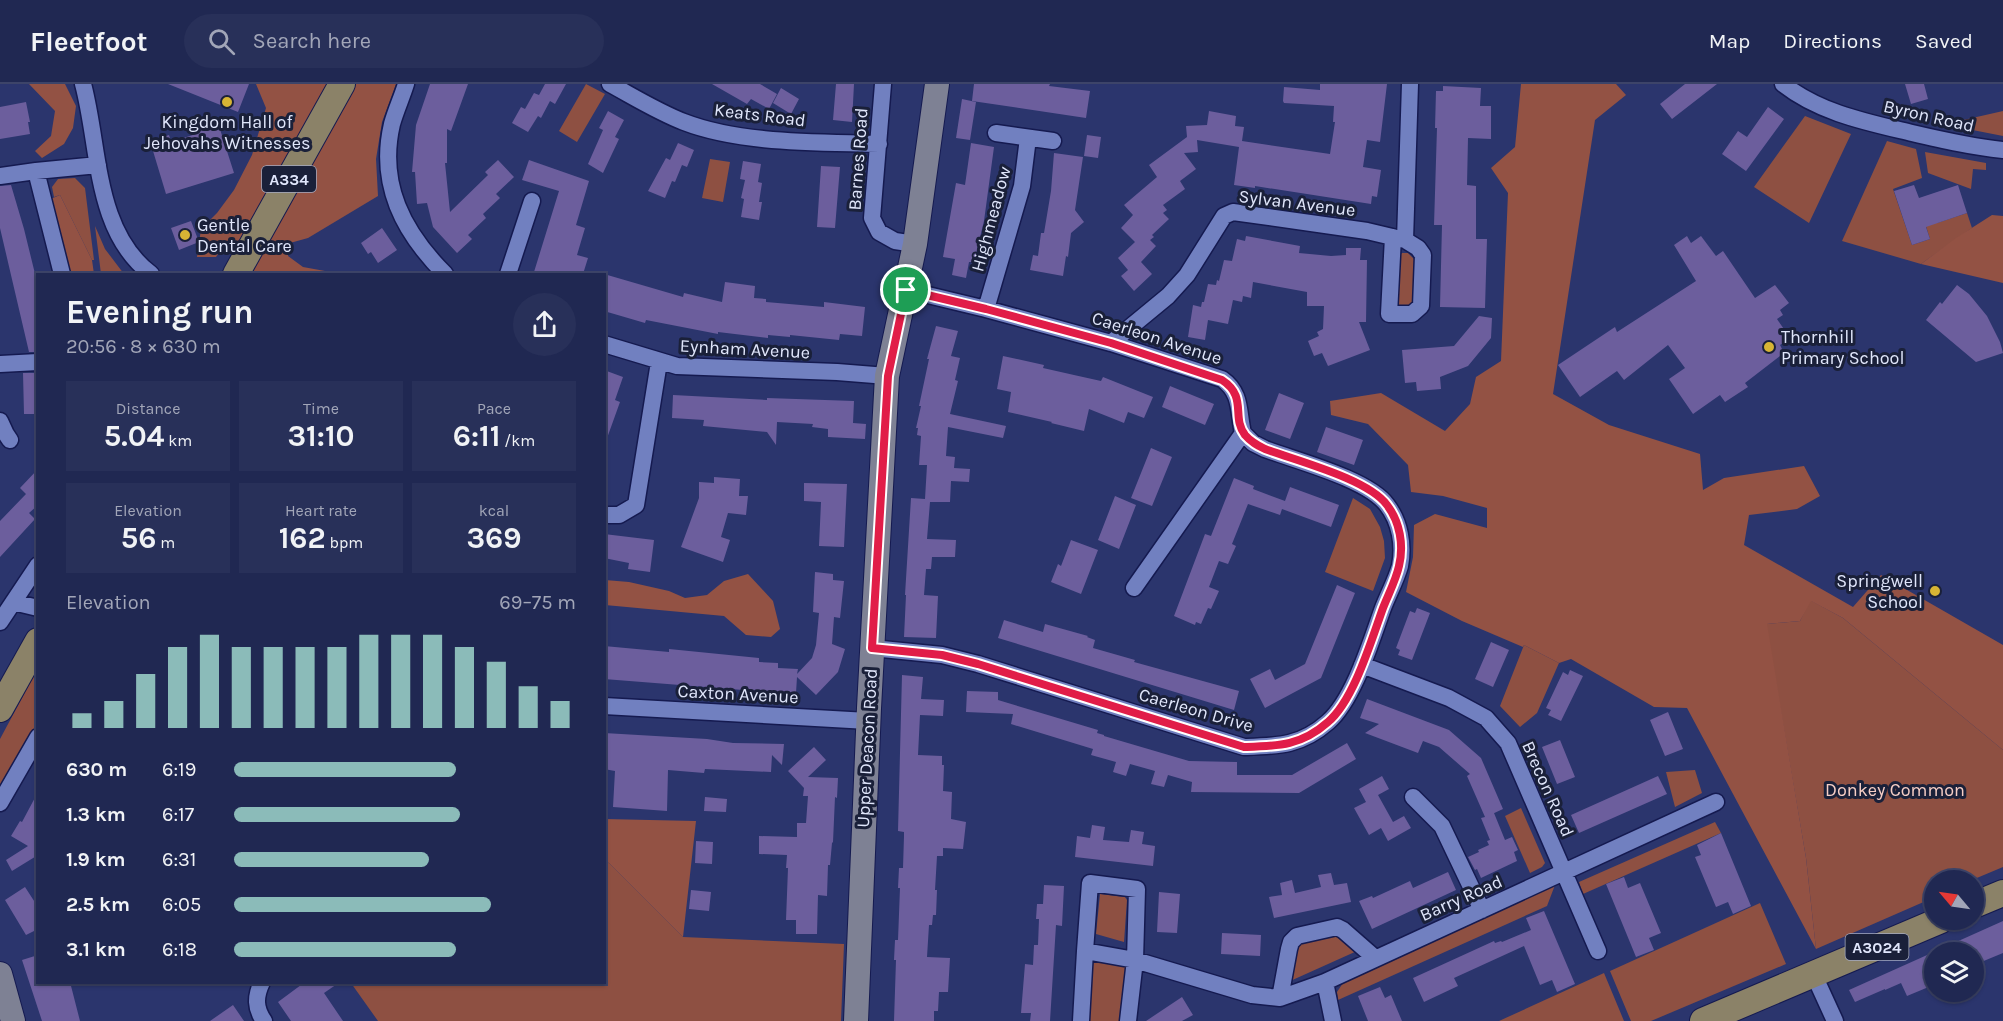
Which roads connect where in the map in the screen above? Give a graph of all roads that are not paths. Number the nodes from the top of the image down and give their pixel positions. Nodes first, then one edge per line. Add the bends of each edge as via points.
1 (83, 84) edge
2 (342, 84) edge
3 (406, 84) edge
4 (610, 84) edge
5 (883, 84) edge
6 (937, 84) edge
7 (1410, 84) edge
8 (1783, 84) edge
9 (996, 133) dead end
10 (1028, 138) junction
11 (1053, 141) dead end
12 (879, 144) junction
13 (2003, 150) edge
14 (98, 165) junction
15 (36, 171) junction
16 (0, 176) edge
17 (532, 201) dead end
18 (915, 244) junction
19 (62, 273) edge
20 (150, 273) edge
21 (237, 273) edge
22 (444, 273) edge
23 (508, 273) edge
24 (906, 290) junction
25 (986, 309) junction
26 (1111, 343) junction
27 (606, 345) edge
28 (36, 362) edge
29 (659, 362) junction
30 (0, 364) edge
31 (888, 376) junction
32 (0, 421) edge
33 (1243, 433) junction
34 (10, 440) dead end
35 (606, 515) edge
36 (36, 569) edge
37 (1134, 588) dead end
38 (13, 602) junction
39 (36, 608) edge
40 (0, 622) edge
41 (36, 645) edge
42 (872, 648) junction
43 (1362, 664) junction
44 (606, 706) edge
45 (0, 709) edge
46 (868, 721) junction
47 (36, 740) edge
48 (1413, 797) dead end
49 (1716, 802) dead end
50 (0, 803) edge
51 (1564, 872) junction
52 (2003, 893) edge
53 (1984, 901) edge
54 (1482, 910) junction
55 (1924, 927) edge
56 (1085, 951) junction
57 (1598, 951) dead end
58 (1375, 958) junction
59 (1136, 960) junction
60 (0, 974) edge
61 (1814, 975) junction
62 (1325, 982) junction
63 (261, 984) edge
64 (1280, 998) junction
65 (13, 1021) edge
66 (264, 1021) edge
67 (856, 1021) edge
68 (1081, 1021) edge
69 (1128, 1021) edge
70 (1333, 1021) edge
71 (1703, 1021) edge
72 (1835, 1021) edge

1 - 14 street
2 - 21 main road, A334
3 - 22 street via 391,135 390,181 398,210 412,236
4 - 12 street, Keats Road via 684,122 717,131
5 - 12 street, Barnes Road
6 - 18 street, Upper Deacon Road
7 - 26 street, Sylvan Avenue via 1399,238 1233,212 1224,216 1187,275 1168,296
8 - 13 street, Byron Road via 1811,103 1845,116 1956,143
9 - 10 street
10 - 11 street
10 - 25 street, Highmeadow via 1022,186
12 - 18 street, Barnes Road via 872,218 879,232 895,241
14 - 15 street
14 - 20 street via 115,228 128,251
15 - 16 street
15 - 19 street
17 - 23 street
18 - 24 street, Upper Deacon Road
24 - 25 street, Caerleon Avenue
24 - 31 street, Upper Deacon Road
25 - 26 street, Caerleon Avenue
26 - 33 street, Caerleon Avenue via 1232,386
27 - 29 street, Eynham Avenue
28 - 30 street
29 - 31 street, Eynham Avenue
29 - 35 street via 636,505 619,515
31 - 42 street, Upper Deacon Road
32 - 34 street
33 - 37 street
33 - 43 street, Caerleon Drive via 1265,449 1364,486 1379,496 1396,520 1401,540 1400,566
36 - 38 street
38 - 39 street
38 - 40 street
41 - 45 main road
42 - 43 street, Caerleon Drive via 942,655 978,664 1244,747 1282,746 1308,737 1342,706
42 - 46 street, Upper Deacon Road
43 - 51 street, Brecon Road via 1449,698 1486,718 1508,743
44 - 46 street, Caxton Avenue
46 - 67 street, Upper Deacon Road
47 - 50 street
48 - 54 street via 1442,826
49 - 51 street, Barry Road
51 - 54 street, Barry Road
51 - 57 street
52 - 53 main road
54 - 58 street, Barry Road
55 - 61 main road, A3024
56 - 59 street, Barry Road
56 - 59 street via 1090,884 1137,889
56 - 68 street
58 - 62 street, Barry Road
58 - 64 street via 1337,927 1297,936 1289,949
59 - 64 street, Barry Road via 1252,995
59 - 69 street
60 - 65 street
61 - 71 main road, A3024
61 - 72 street
62 - 64 street, Barry Road
62 - 70 street
63 - 66 street via 256,999 257,1011

